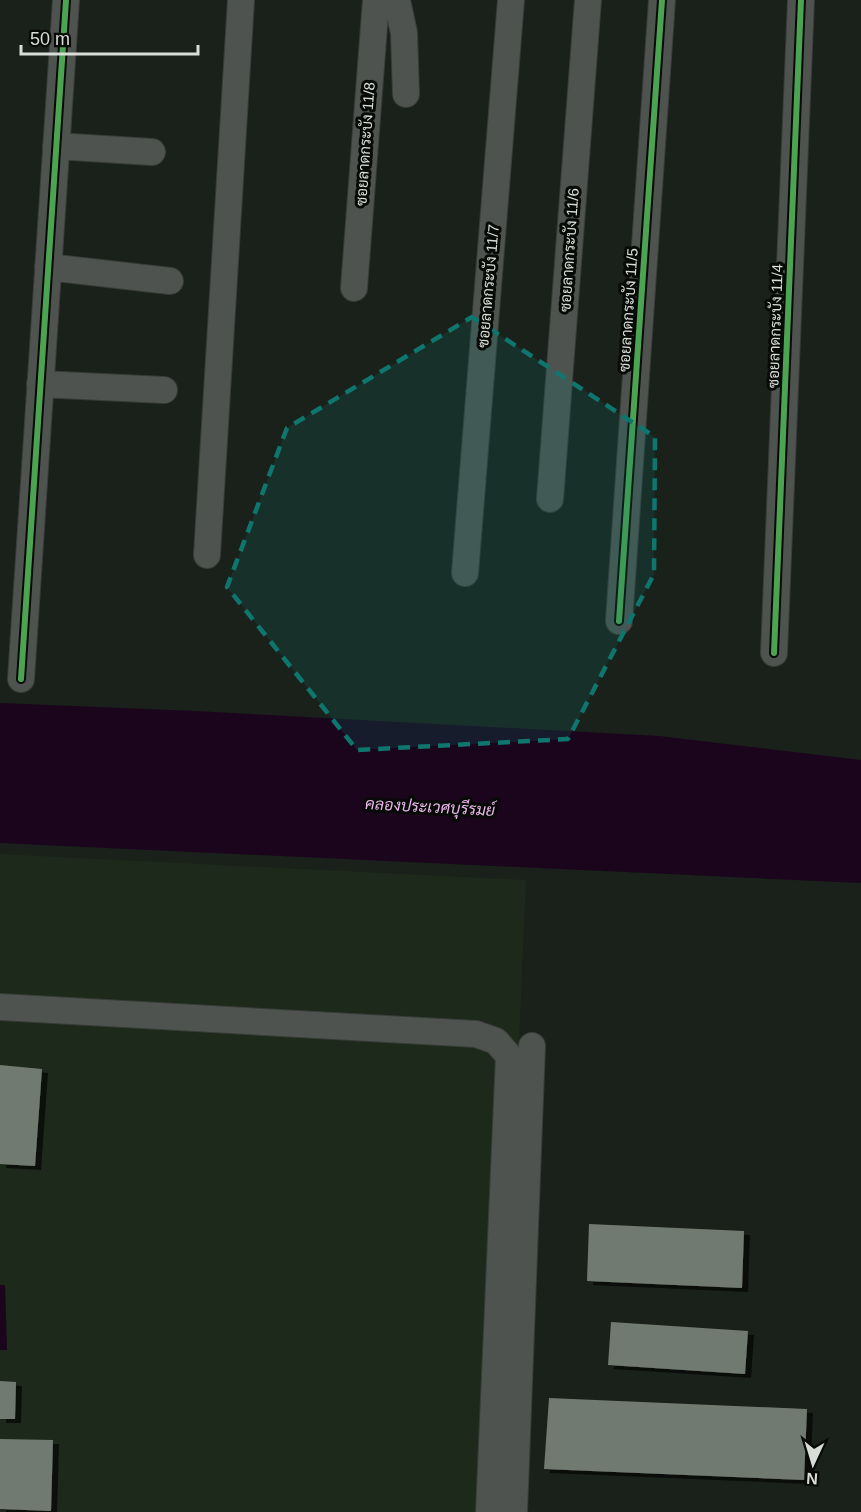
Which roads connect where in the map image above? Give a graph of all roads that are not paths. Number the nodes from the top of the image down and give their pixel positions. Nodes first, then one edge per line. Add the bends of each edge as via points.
1 (66, 0) edge
2 (241, 0) edge
3 (376, 0) edge
4 (383, 0) edge
5 (510, 0) edge
6 (588, 0) edge
7 (662, 0) edge
8 (801, 0) edge
9 (406, 94) dead end
10 (56, 146) junction
11 (152, 152) dead end
12 (48, 267) junction
13 (170, 281) dead end
14 (354, 288) dead end
15 (40, 384) junction
16 (164, 390) dead end
17 (550, 499) dead end
18 (207, 555) dead end
19 (465, 573) dead end
20 (619, 621) dead end
21 (774, 653) dead end
22 (21, 679) dead end
23 (0, 1006) edge
24 (532, 1046) dead end
25 (489, 1512) edge
26 (514, 1512) edge

1 - 10 street
2 - 18 street
3 - 14 street, ซอยลาดกระบัง 11/8
4 - 9 street via 398,5 402,18
5 - 19 street, ซอยลาดกระบัง 11/7
6 - 17 street, ซอยลาดกระบัง 11/6
7 - 20 street, ซอยลาดกระบัง 11/5
8 - 21 street, ซอยลาดกระบัง 11/4
10 - 11 street
10 - 12 street
12 - 13 street
12 - 15 street
15 - 16 street
15 - 22 street
23 - 25 street via 476,1035 496,1041 509,1056
24 - 26 street

